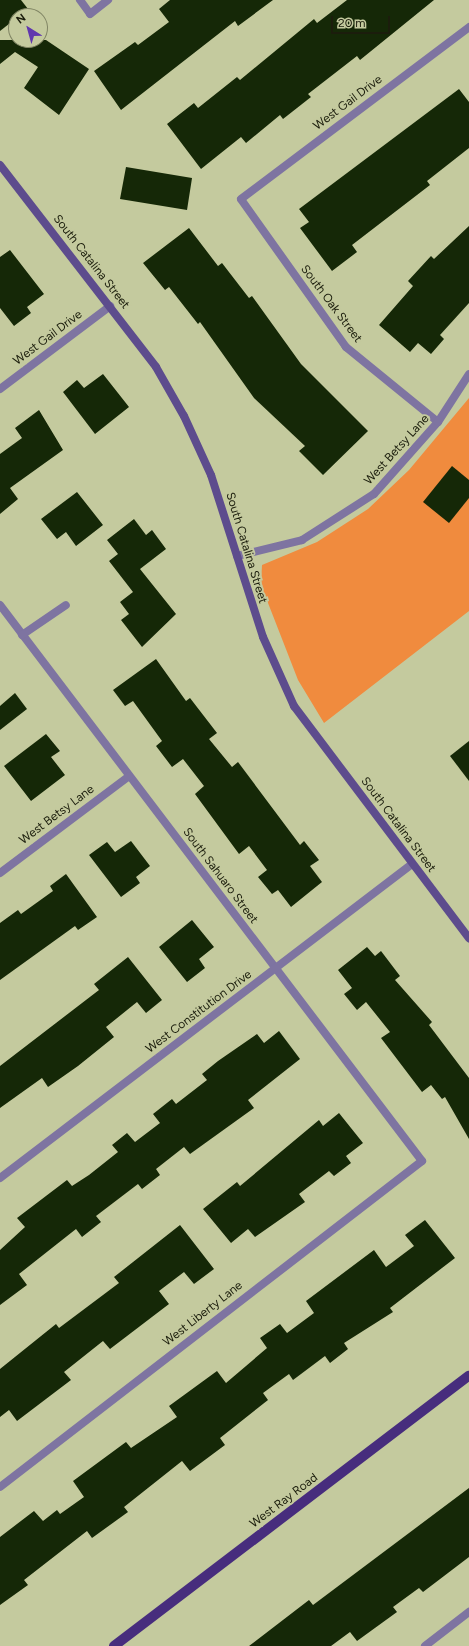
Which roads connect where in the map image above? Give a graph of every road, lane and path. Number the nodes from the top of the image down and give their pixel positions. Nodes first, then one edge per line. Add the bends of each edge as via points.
1 (80, 0) edge
2 (108, 0) edge
3 (469, 27) edge
4 (0, 164) edge
5 (241, 199) joint
6 (110, 306) junction
7 (469, 374) edge
8 (0, 388) edge
9 (438, 422) junction
10 (237, 556) junction
11 (0, 605) edge
12 (66, 605) dead end
13 (22, 635) junction
14 (129, 776) junction
15 (412, 864) junction
16 (0, 874) edge
17 (469, 938) edge
18 (276, 968) junction
19 (422, 1161) joint
20 (0, 1178) edge
21 (469, 1376) edge
22 (0, 1487) edge
23 (469, 1612) edge
24 (114, 1646) edge
25 (425, 1646) edge

1 - 2 street via 90,14
3 - 5 street, West Gail Drive
4 - 6 street, South Catalina Street
5 - 9 street, South Oak Street via 346,347
6 - 8 street, West Gail Drive
6 - 10 street, South Catalina Street via 156,367 184,416 211,475
7 - 9 street, West Betsy Lane
9 - 10 street, West Betsy Lane via 374,494 331,524 302,540
10 - 15 street, South Catalina Street via 263,637 294,706
11 - 13 street, South Sahuaro Street
12 - 13 street
13 - 14 street, South Sahuaro Street
14 - 16 street, West Betsy Lane
14 - 18 street, South Sahuaro Street
15 - 17 street, South Catalina Street
15 - 18 street, West Constitution Drive
18 - 19 street, South Sahuaro Street
18 - 20 street, West Constitution Drive
19 - 22 street, West Liberty Lane
21 - 24 main road, West Ray Road
23 - 25 street

